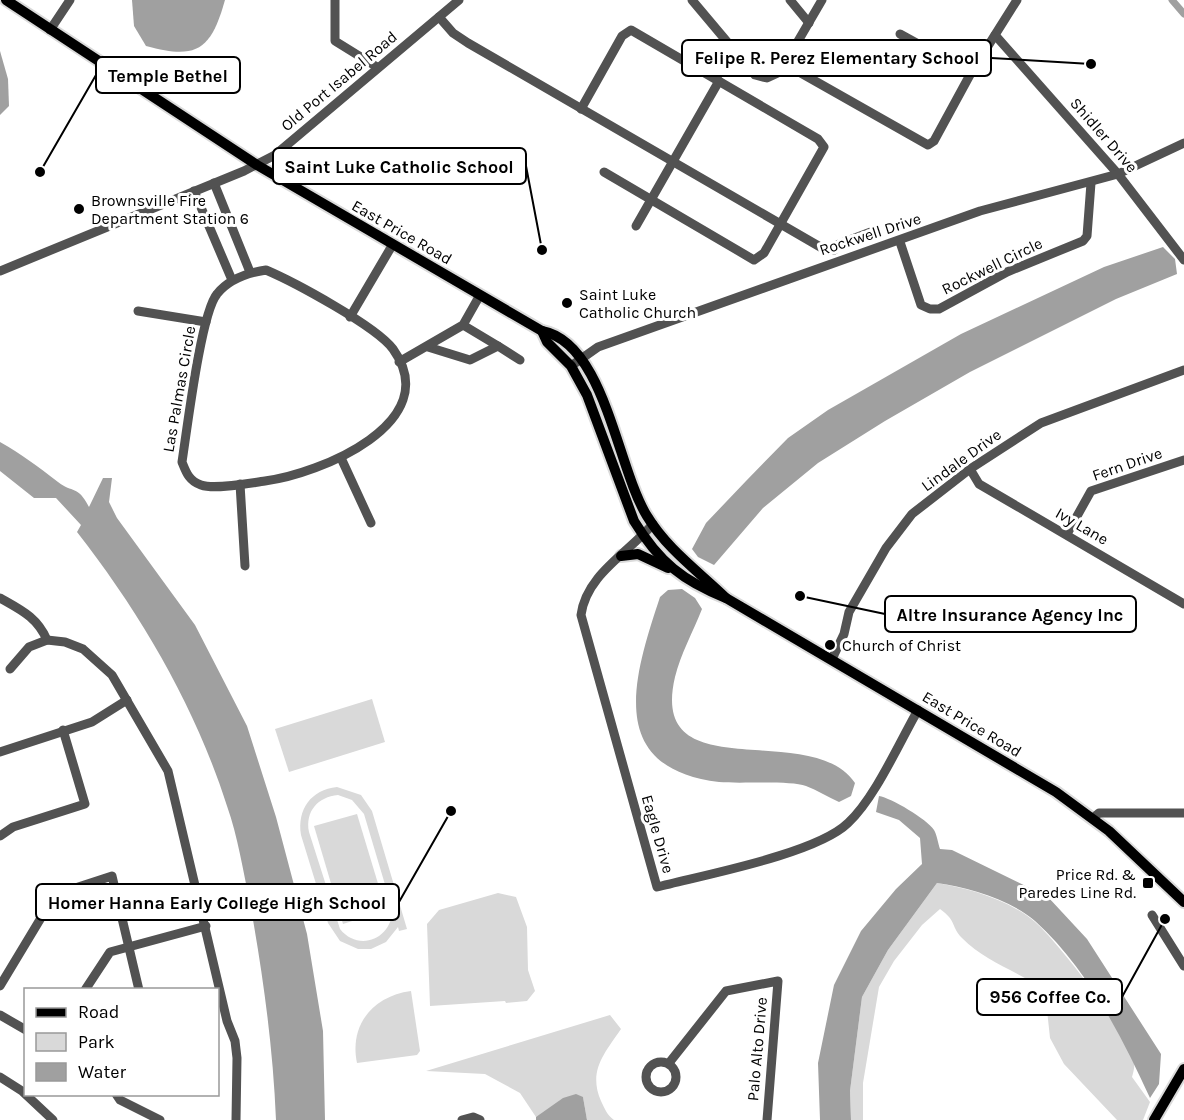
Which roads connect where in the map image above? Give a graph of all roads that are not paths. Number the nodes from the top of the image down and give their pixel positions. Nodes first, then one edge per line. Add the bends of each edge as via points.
1 (6, 0) edge
2 (70, 0) edge
3 (335, 0) edge
4 (459, 0) edge
5 (692, 0) edge
6 (790, 0) edge
7 (822, 0) edge
8 (1017, 0) edge
9 (439, 17) junction
10 (809, 23) junction
11 (50, 30) junction
12 (900, 33) dead end
13 (995, 35) junction
14 (785, 64) junction
15 (377, 67) junction
16 (971, 73) junction
17 (719, 81) junction
18 (580, 109) junction
19 (1184, 143) edge
20 (672, 161) junction
21 (256, 165) junction
22 (604, 172) dead end
23 (1118, 174) junction
24 (214, 183) junction
25 (1091, 183) junction
26 (194, 191) junction
27 (651, 199) junction
28 (780, 223) junction
29 (636, 226) dead end
30 (876, 230) dead end
31 (900, 242) junction
32 (393, 244) junction
33 (834, 250) junction
34 (1184, 260) edge
35 (837, 261) junction
36 (0, 271) edge
37 (250, 272) junction
38 (232, 280) junction
39 (480, 295) junction
40 (138, 311) dead end
41 (350, 317) junction
42 (206, 322) junction
43 (463, 325) junction
44 (542, 331) junction
45 (498, 346) junction
46 (428, 347) junction
47 (520, 360) dead end
48 (582, 360) junction
49 (399, 362) junction
50 (571, 366) junction
51 (1184, 370) edge
52 (341, 458) junction
53 (1184, 460) edge
54 (970, 469) junction
55 (240, 484) junction
56 (371, 523) dead end
57 (653, 524) junction
58 (1067, 534) junction
59 (643, 536) junction
60 (621, 556) junction
61 (245, 566) dead end
62 (675, 572) junction
63 (0, 598) edge
64 (726, 598) junction
65 (1184, 604) edge
66 (47, 640) junction
67 (832, 660) junction
68 (10, 669) dead end
69 (127, 700) junction
70 (918, 710) junction
71 (63, 730) junction
72 (0, 752) edge
73 (1184, 813) edge
74 (1093, 818) junction
75 (0, 836) edge
76 (1184, 902) edge
77 (1152, 915) dead end
78 (206, 926) junction
79 (128, 945) junction
80 (1184, 966) edge
81 (0, 986) edge
82 (86, 988) edge
83 (139, 988) edge
84 (0, 1015) edge
85 (24, 1029) edge
86 (669, 1063) dead end
87 (1184, 1069) edge
88 (0, 1077) edge
89 (24, 1088) edge
90 (31, 1096) edge
91 (117, 1096) edge
92 (53, 1120) edge
93 (160, 1120) edge
94 (236, 1120) edge
95 (462, 1120) edge
96 (480, 1120) edge
97 (767, 1120) edge
98 (1154, 1120) edge

1 - 11 main road, East Price Road
2 - 11 street
3 - 15 street via 335,41
4 - 9 street, Old Port Isabel Road
5 - 14 street via 755,75 767,78 780,72
6 - 10 street
7 - 10 street
8 - 13 street
9 - 15 street, Old Port Isabel Road
9 - 18 street via 468,43
10 - 14 street
11 - 21 main road, East Price Road
12 - 16 street
13 - 16 street
13 - 23 street, Shidler Drive
14 - 16 street via 928,145 934,141
15 - 21 street, Old Port Isabel Road via 275,155
17 - 18 street via 636,31 628,30
17 - 20 street
17 - 28 street via 823,143 823,151
18 - 20 street
19 - 23 street, Rockwell Drive
20 - 27 street
20 - 28 street
21 - 24 street, Old Port Isabel Road
21 - 32 main road, East Price Road
22 - 27 street
23 - 25 street, Rockwell Drive
23 - 34 street, Shidler Drive
24 - 26 street, Old Port Isabel Road
24 - 37 street
25 - 31 street, Rockwell Drive via 980,211
25 - 31 street, Rockwell Circle via 1087,236 1083,242 1007,272 939,309 921,305
26 - 36 street, Old Port Isabel Road
26 - 38 street
27 - 28 street via 754,260 764,253
27 - 29 street
28 - 33 street
30 - 33 street via 839,244
31 - 35 street, Rockwell Drive
32 - 39 main road, East Price Road
32 - 41 street
33 - 35 street
35 - 48 street, Rockwell Drive via 598,347
37 - 38 street, Las Palmas Circle
37 - 41 street, Las Palmas Circle via 266,270 288,279
38 - 42 street, Las Palmas Circle via 216,295
39 - 43 street
39 - 44 main road, East Price Road
40 - 42 street
41 - 49 street, Las Palmas Circle via 392,347
42 - 55 street, Las Palmas Circle via 182,462 188,477 202,486
43 - 45 street
43 - 46 street
44 - 48 main road, East Price Road via 555,333
44 - 50 main road, East Price Road
45 - 46 street via 470,360
45 - 47 street
46 - 49 street
48 - 50 street, Rockwell Drive
48 - 57 main road, East Price Road via 602,398 632,485
49 - 52 street, Las Palmas Circle via 405,380 399,410 387,426
50 - 59 main road, East Price Road via 592,407 627,506
51 - 54 street, Lindale Drive via 1041,423
52 - 55 street, Las Palmas Circle via 290,477
52 - 56 street
53 - 58 street, Fern Drive via 1091,491
54 - 58 street, Ivy Lane via 979,484
54 - 67 street, Lindale Drive via 899,528 849,612
55 - 61 street
57 - 59 street, Eagle Drive
57 - 64 main road, East Price Road via 678,555
58 - 65 street, Ivy Lane
59 - 60 street, Eagle Drive
59 - 62 main road, East Price Road
60 - 62 main road via 642,555
60 - 70 street, Eagle Drive via 590,586 581,615 657,887 802,848 832,836 862,806
62 - 64 main road, East Price Road
63 - 66 street via 32,616
64 - 67 main road, East Price Road
66 - 68 street via 29,648
66 - 69 street via 83,649 112,675
67 - 70 main road, East Price Road
69 - 71 street via 92,722
69 - 78 street via 168,771
70 - 74 main road, East Price Road
71 - 72 street
71 - 75 street via 85,804 14,827
73 - 74 street via 1100,813
74 - 76 main road, East Price Road
77 - 80 street
78 - 79 street
78 - 94 street via 235,1041
79 - 81 street via 112,876 75,886 50,903
79 - 82 street via 110,952
79 - 83 street
84 - 85 street
86 - 97 street, Palo Alto Drive via 726,991 778,981
87 - 98 main road
88 - 89 street
90 - 92 street
91 - 93 street
95 - 96 street

